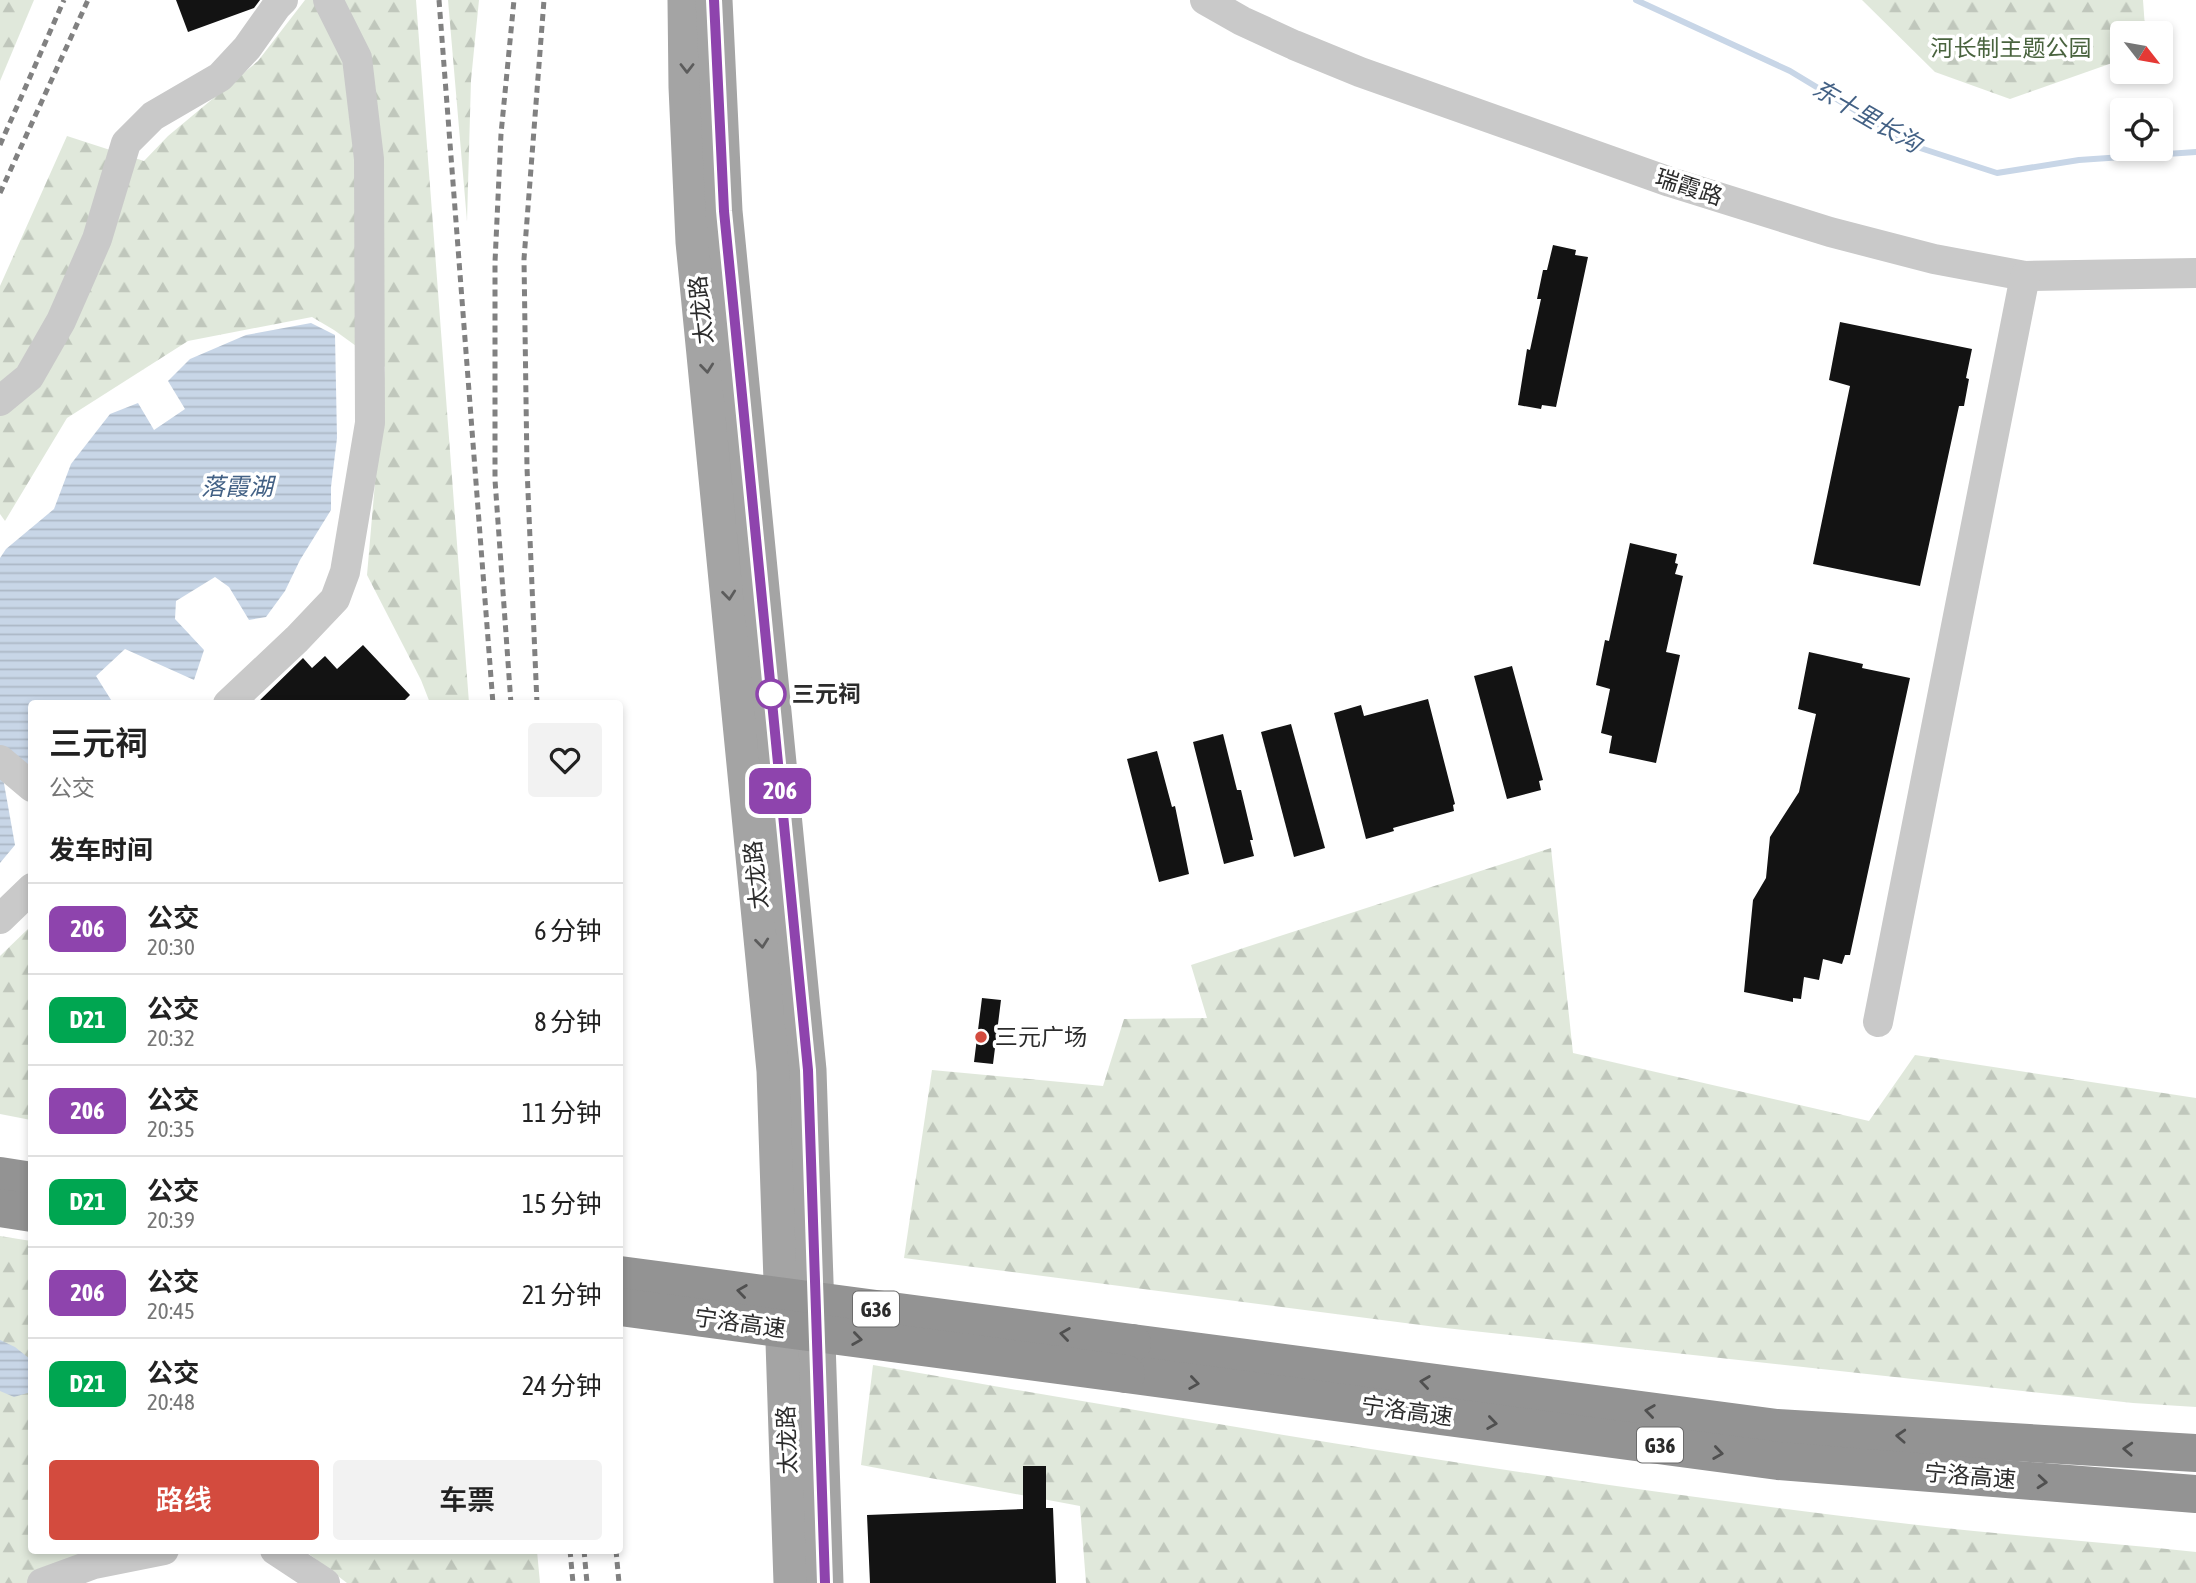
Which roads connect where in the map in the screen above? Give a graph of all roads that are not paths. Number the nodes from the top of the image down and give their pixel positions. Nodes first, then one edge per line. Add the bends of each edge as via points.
1 (283, 0) edge
2 (328, 0) edge
3 (686, 0) edge
4 (714, 0) edge
5 (1205, 0) edge
6 (2196, 274) edge
7 (2025, 276) junction
8 (0, 401) edge
9 (232, 700) edge
10 (0, 760) edge
11 (28, 783) edge
12 (28, 892) edge
13 (0, 919) edge
14 (1878, 1022) dead end
15 (0, 1176) edge
16 (28, 1180) edge
17 (0, 1208) edge
18 (28, 1212) edge
19 (623, 1275) edge
20 (623, 1307) edge
21 (1129, 1358) junction
22 (2196, 1453) edge
23 (2196, 1494) edge
24 (144, 1554) edge
25 (281, 1554) edge
26 (42, 1583) edge
27 (325, 1583) edge
28 (792, 1583) edge
29 (825, 1583) edge

1 - 8 street via 220,77 153,116 126,143 97,239 61,321 29,377
2 - 9 street via 357,58 369,159 370,423 345,572 335,599
3 -> 28 main road, 太龙路 via 694,242 775,1072
4 - 29 main road, 太龙路 via 724,211 808,1070
5 - 7 street, 瑞霞路 via 1241,21 1360,72 1670,182 1830,232
6 - 7 street, 瑞霞路
7 - 14 street
10 - 11 street
12 - 13 street
15 - 16 highway
17 - 18 highway
21 -> 19 highway, 宁洛高速 / G36, bridge
20 -> 21 highway, 宁洛高速 / G36, bridge
22 -> 21 highway, 宁洛高速 / G36 via 1777,1428
21 -> 23 highway, 宁洛高速 / G36 via 1779,1461
24 - 26 street via 94,1564
25 - 27 street

